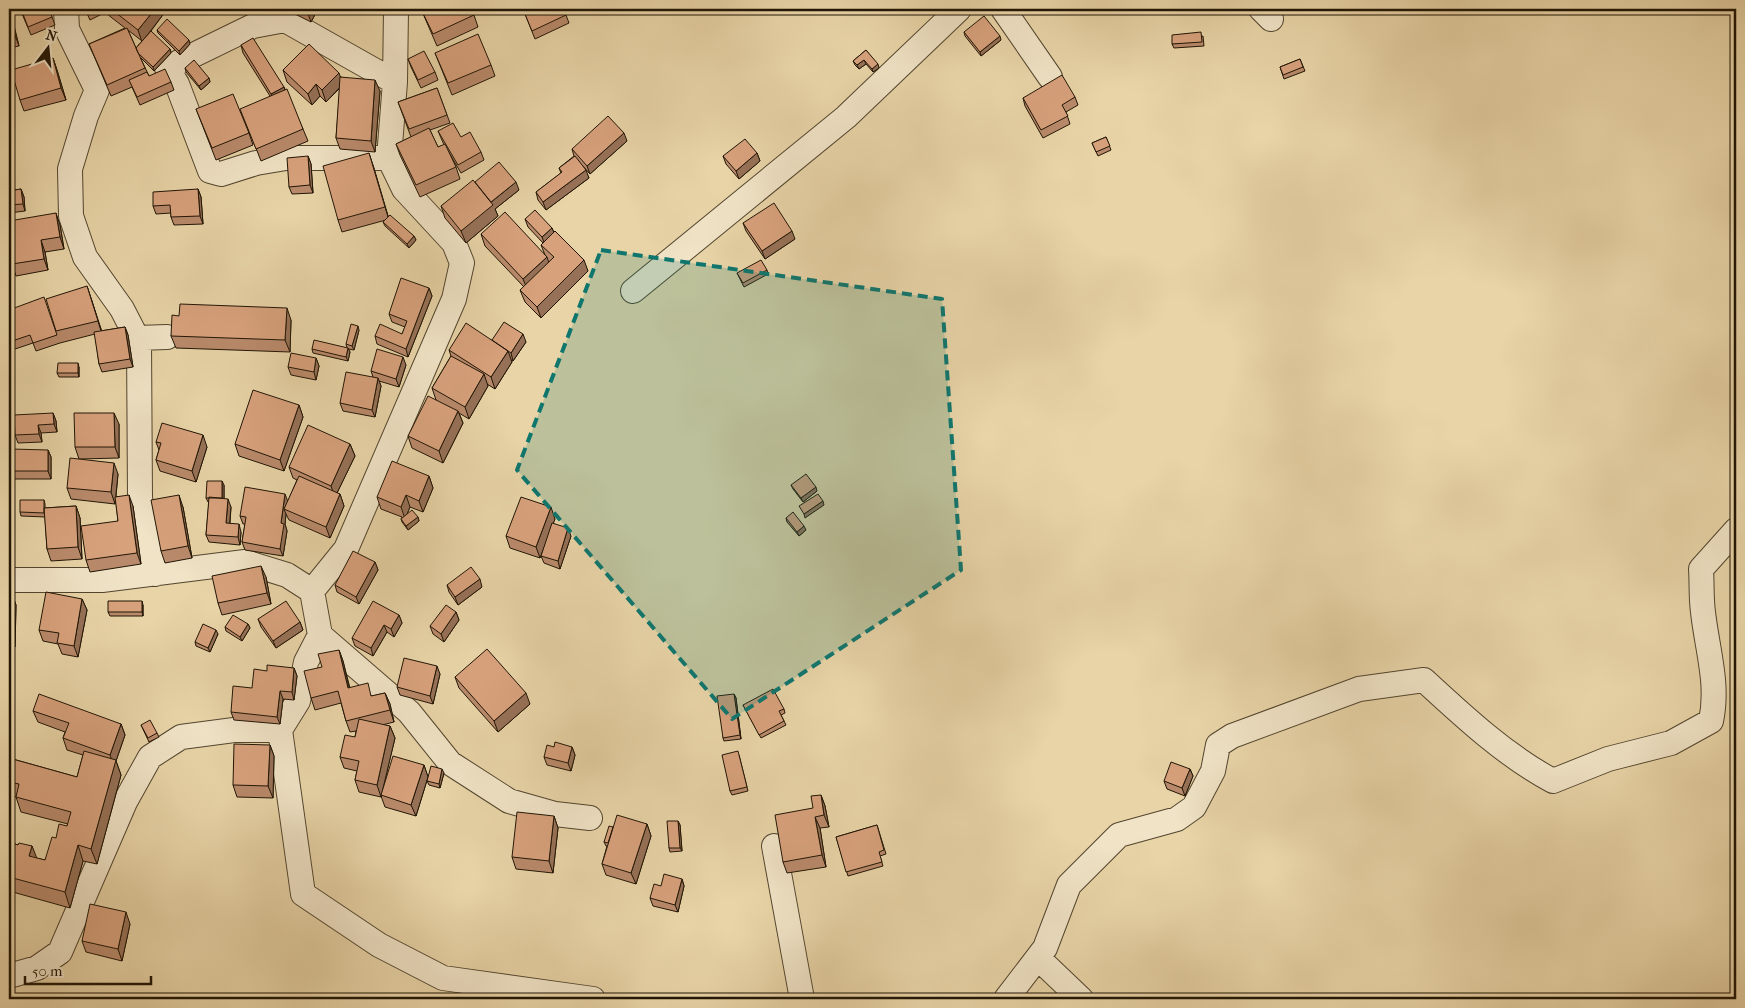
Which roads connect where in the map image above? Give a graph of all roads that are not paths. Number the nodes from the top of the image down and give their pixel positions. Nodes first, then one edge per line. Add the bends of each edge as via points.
1 (66, 9) edge
2 (396, 9) edge
3 (959, 9) edge
4 (1003, 9) edge
5 (1050, 77) dead end
6 (395, 82) junction
7 (389, 158) junction
8 (634, 292) dead end
9 (167, 337) dead end
10 (137, 338) junction
11 (1736, 530) edge
12 (155, 574) junction
13 (9, 580) edge
14 (312, 592) junction
15 (320, 635) junction
16 (280, 730) junction
17 (590, 818) dead end
18 (774, 846) dead end
19 (1038, 958) junction
20 (9, 976) edge
21 (593, 999) edge
22 (802, 999) edge
23 (1006, 999) edge
24 (1081, 999) edge

1 - 10 street via 67,29 97,90 70,169 71,216 85,257 122,309
2 - 6 street
3 - 8 street via 846,117
4 - 5 street
6 - 7 street
6 - 7 street via 285,20 254,26 167,68 177,84 210,171 221,174 286,158
7 - 14 street via 404,189 454,243 462,262 454,299 346,549
9 - 10 street
10 - 12 street via 140,498
11 - 19 street via 1701,569 1715,704 1711,721 1671,743 1608,759 1553,782 1493,739 1424,680 1359,689 1316,704 1218,744 1213,771 1194,807 1177,818 1119,834 1069,885 1045,948
12 - 13 street via 102,580
12 - 14 street via 245,562 287,574
14 - 15 street
15 - 16 street via 306,662 298,701
15 - 17 street via 409,712 450,763 509,801 555,814
16 - 20 street via 234,730 181,737 150,757 125,802 60,952 37,968
16 - 21 street via 303,894 379,945 443,978
18 - 22 street
19 - 23 street
19 - 24 street

